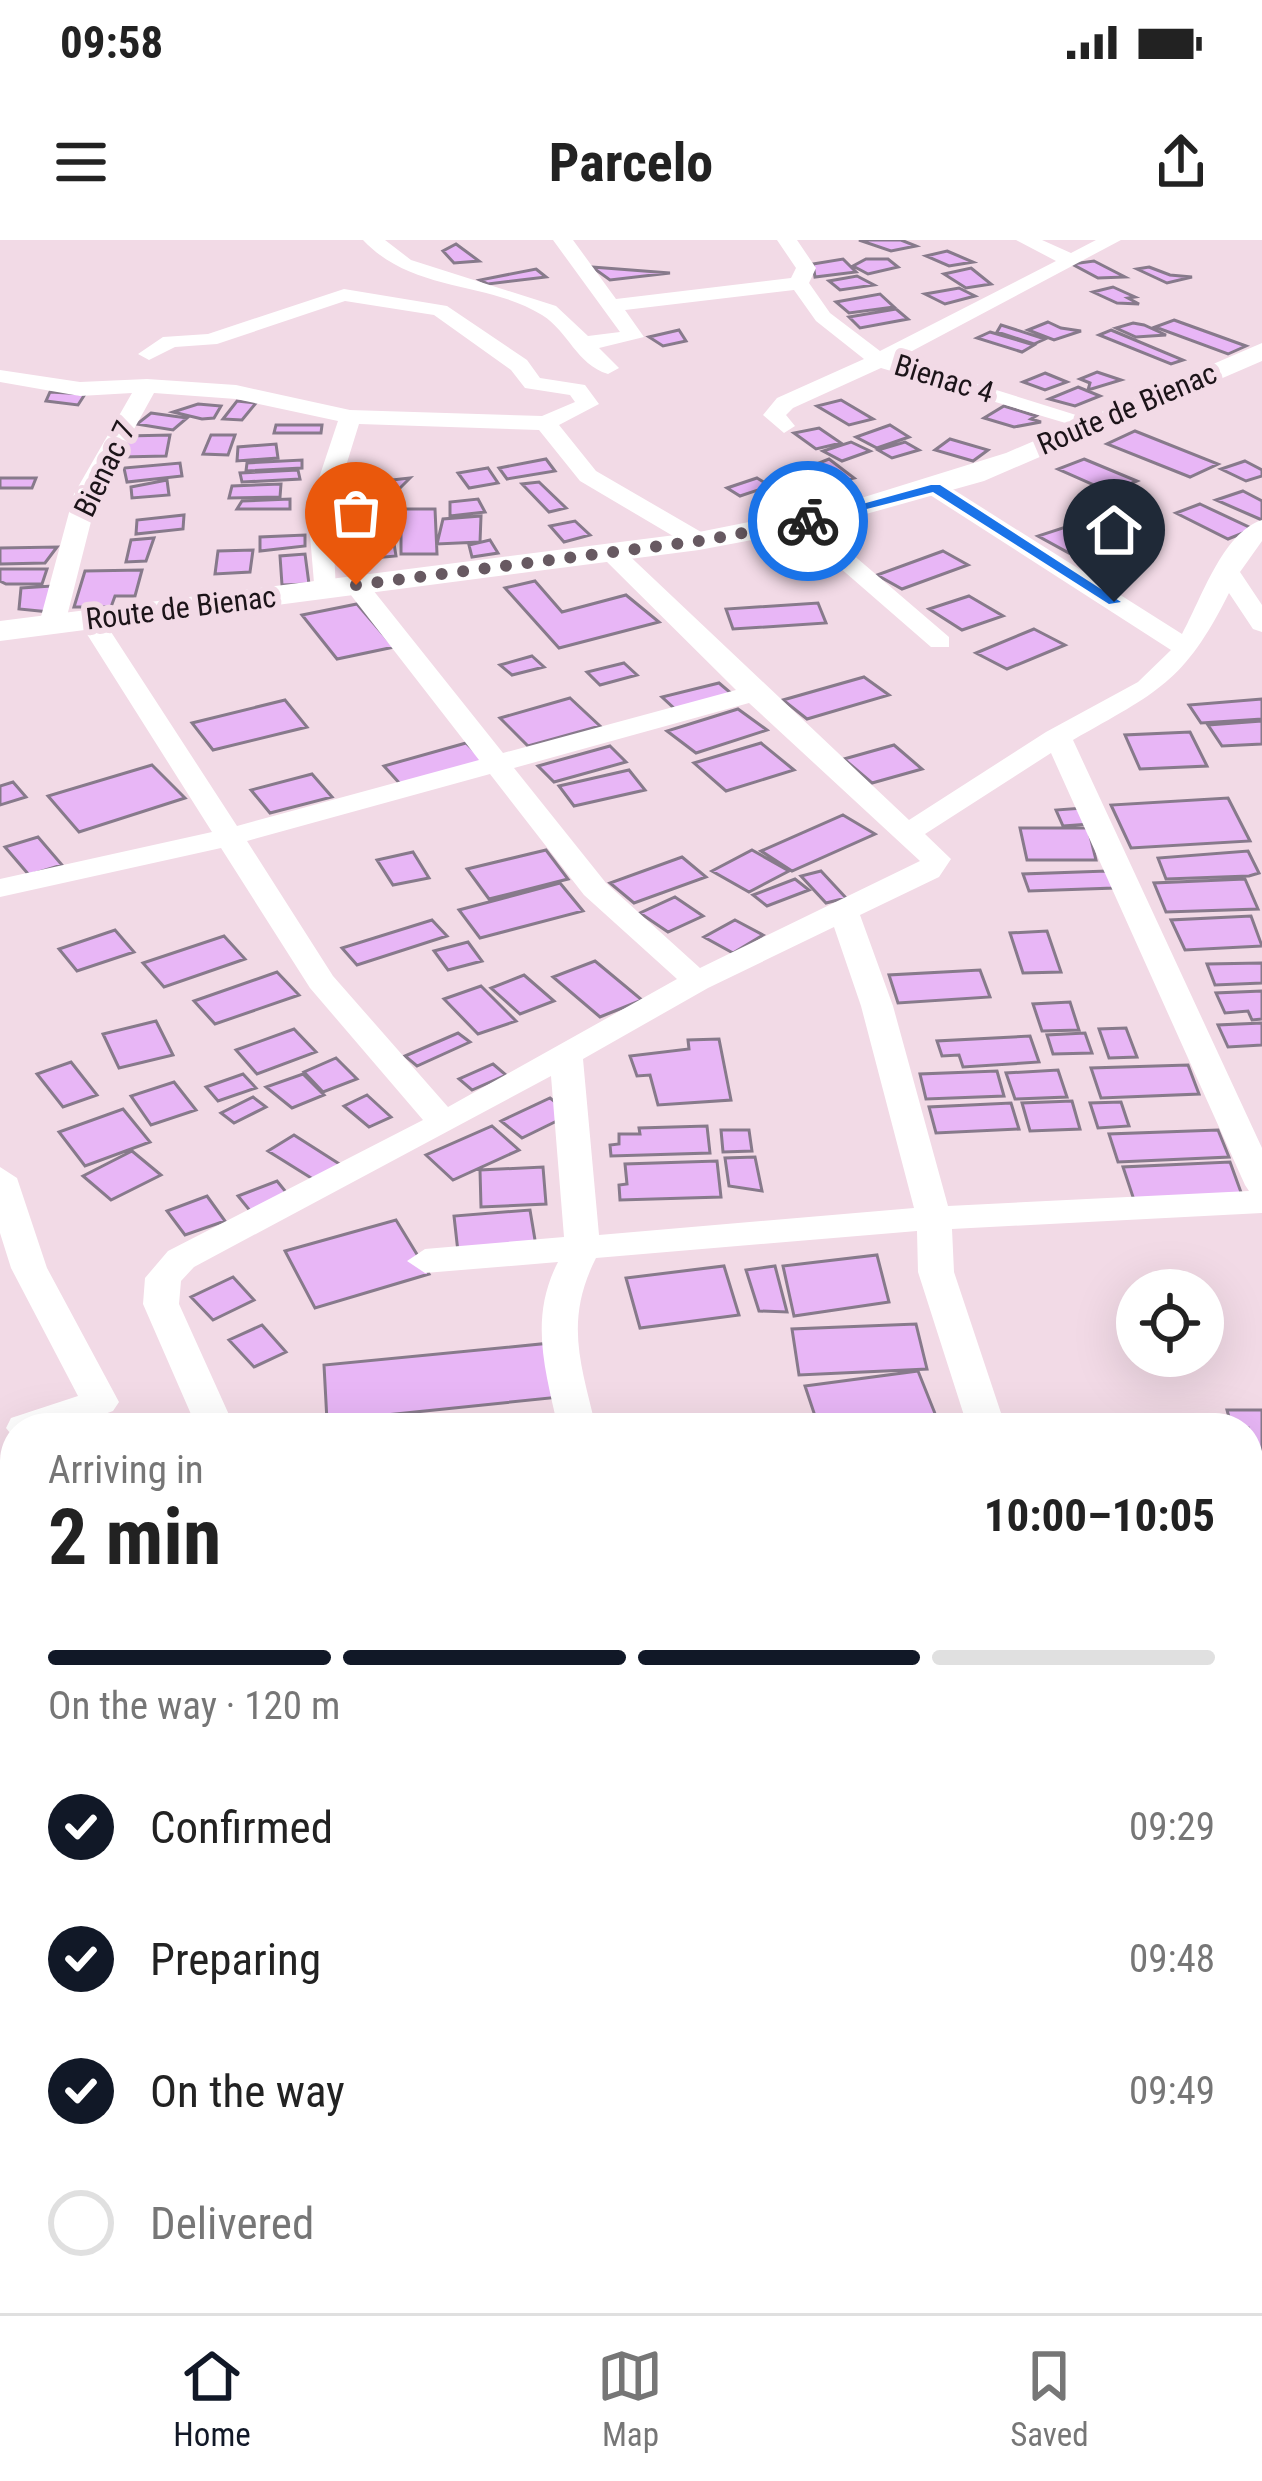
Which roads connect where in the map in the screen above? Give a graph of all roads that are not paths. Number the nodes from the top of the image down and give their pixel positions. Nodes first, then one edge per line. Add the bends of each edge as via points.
1 (373, 240) edge
2 (563, 240) edge
3 (787, 240) edge
4 (1026, 240) edge
5 (1111, 240) edge
6 (1067, 258) junction
7 (799, 284) junction
8 (607, 306) junction
9 (578, 344) junction
10 (1262, 351) edge
11 (149, 354) dead end
12 (878, 360) junction
13 (608, 368) dead end
14 (0, 376) edge
15 (147, 386) junction
16 (350, 416) junction
17 (544, 423) junction
18 (1097, 425) junction
19 (784, 426) dead end
20 (935, 488) junction
21 (801, 522) junction
22 (1261, 527) edge
23 (699, 541) junction
24 (610, 551) junction
25 (1228, 572) junction
26 (340, 587) junction
27 (91, 620) junction
28 (52, 624) junction
29 (1262, 624) edge
30 (0, 631) edge
31 (940, 642) dead end
32 (1186, 647) junction
33 (754, 693) junction
34 (1058, 737) junction
35 (502, 766) junction
36 (908, 832) junction
37 (230, 837) junction
38 (0, 888) edge
39 (844, 911) junction
40 (697, 981) junction
41 (566, 1055) junction
42 (444, 1123) junction
43 (0, 1178) edge
44 (1262, 1185) edge
45 (1262, 1202) edge
46 (934, 1218) junction
47 (583, 1248) junction
48 (424, 1261) dead end
49 (15, 1272) edge
50 (68, 1413) edge
51 (209, 1413) edge
52 (574, 1413) edge
53 (982, 1413) edge

1 - 9 street via 404,264 549,310
2 - 8 street
3 - 7 street, Bienac 4 via 806,268
4 - 6 street
5 - 6 street
6 - 12 street
7 - 8 street
7 - 12 street, Bienac 4 via 823,317
8 - 9 street via 634,337
9 - 13 street
10 - 18 main road, Route de Bienac
11 - 17 street via 170,341 210,340 344,295 440,310 533,383 577,390 588,404
12 - 18 street, Bienac 4
12 - 19 street via 775,409
14 - 15 street via 80,389
15 - 16 street via 236,392
15 - 28 street, Bienac 7 via 86,494
16 - 17 street
16 - 26 street via 320,511
17 - 23 street via 588,476
18 - 20 main road, Route de Bienac
20 - 21 main road, Route de Bienac
20 - 32 street
21 - 23 main road, Route de Bienac
21 - 31 street
22 - 25 street
23 - 24 main road, Route de Bienac
24 - 26 main road, Route de Bienac
24 - 33 street
25 - 29 street
25 - 32 street via 1208,620
26 - 27 main road, Route de Bienac
26 - 35 street
27 - 28 main road, Route de Bienac
27 - 37 street
28 - 30 main road, Route de Bienac
32 - 34 street via 1147,688
33 - 35 street
33 - 36 street
34 - 36 street
34 - 44 street
35 - 37 street
35 - 40 street via 595,889
36 - 39 street via 936,860 929,871
37 - 38 street
37 - 42 street via 321,982
39 - 40 street
39 - 46 street
40 - 41 street
41 - 42 street
41 - 47 street
42 - 51 street via 181,1259 163,1278 161,1304
43 - 49 street
45 - 46 street
46 - 47 street
46 - 53 street via 936,1272
47 - 48 street
47 - 52 street via 564,1285 556,1333
49 - 50 street via 100,1402

